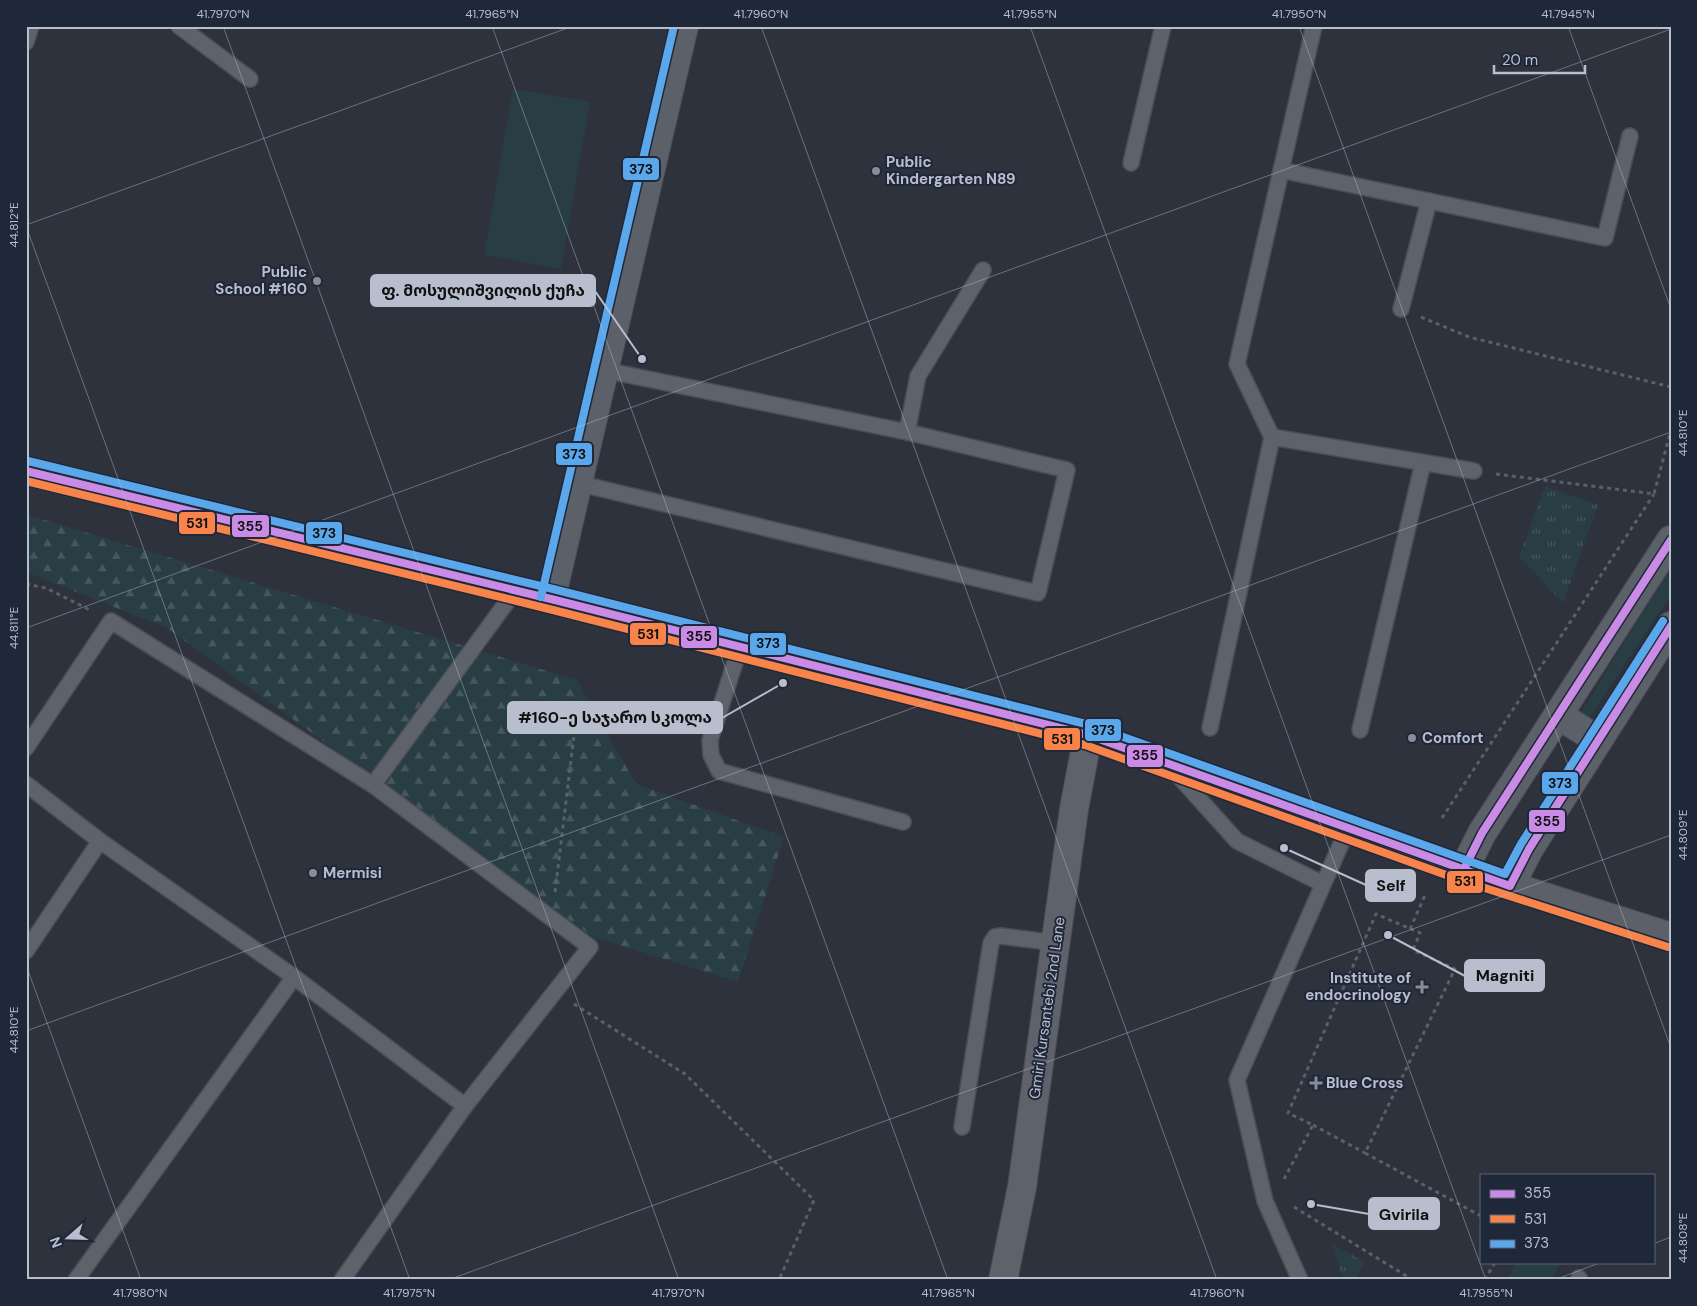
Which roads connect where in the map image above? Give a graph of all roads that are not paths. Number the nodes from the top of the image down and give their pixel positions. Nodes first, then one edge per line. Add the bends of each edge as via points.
1 (30, 26) edge
2 (179, 26) edge
3 (684, 26) edge
4 (1163, 26) edge
5 (1314, 26) edge
6 (26, 42) edge
7 (250, 79) dead end
8 (1630, 136) dead end
9 (1131, 163) dead end
10 (1281, 170) junction
11 (1429, 201) junction
12 (984, 270) dead end
13 (1401, 309) road end
14 (604, 370) junction
15 (907, 432) junction
16 (1272, 437) junction
17 (1423, 463) junction
18 (26, 471) edge
19 (1474, 471) road end
20 (577, 483) junction
21 (1671, 540) edge
22 (515, 591) junction
23 (550, 599) junction
24 (1671, 626) edge
25 (740, 647) junction
26 (1558, 714) junction
27 (1210, 728) dead end
28 (1360, 730) dead end
29 (1088, 735) junction
30 (1598, 740) junction
31 (26, 748) edge
32 (1168, 764) junction
33 (26, 784) edge
34 (373, 785) junction
35 (903, 822) dead end
36 (1348, 828) junction
37 (100, 841) junction
38 (1463, 871) junction
39 (1323, 884) junction
40 (1510, 886) junction
41 (1671, 937) edge
42 (1056, 942) junction
43 (26, 951) edge
44 (294, 977) junction
45 (465, 1106) junction
46 (962, 1127) dead end
47 (76, 1280) edge
48 (342, 1280) edge
49 (1003, 1280) edge
50 (1300, 1280) edge

1 - 6 lane
2 - 7 lane
3 - 14 main road
4 - 9 lane
5 - 10 lane
8 - 11 lane via 1605,238
10 - 11 lane
10 - 16 lane via 1237,364
11 - 13 lane
12 - 15 lane via 918,376
14 - 15 lane
14 - 20 main road
15 - 20 lane via 1067,470 1038,593
16 - 17 lane
16 - 27 lane
17 - 19 lane
17 - 28 lane
18 - 22 main road
20 - 23 main road
21 - 26 main road
22 - 23 main road
22 - 34 lane
23 - 25 main road
24 - 30 main road
25 - 29 main road
25 - 35 lane via 710,740 711,755 719,771
26 - 30 main road
26 - 38 main road via 1482,833
29 - 32 main road
29 - 42 street, Gmiri Kursantebi 2nd Lane
30 - 40 main road
31 - 34 lane via 111,621
32 - 36 main road
32 - 39 lane via 1238,841
33 - 37 lane
34 - 45 lane via 590,947
36 - 38 main road
36 - 39 lane
37 - 43 lane
37 - 44 lane
38 - 40 main road
39 - 50 lane via 1238,1080 1265,1201
40 - 41 main road
42 - 46 lane via 1001,936 995,937 991,943
42 - 49 street, Gmiri Kursantebi 2nd Lane via 1022,1187
44 - 45 lane
44 - 47 lane
45 - 48 lane

